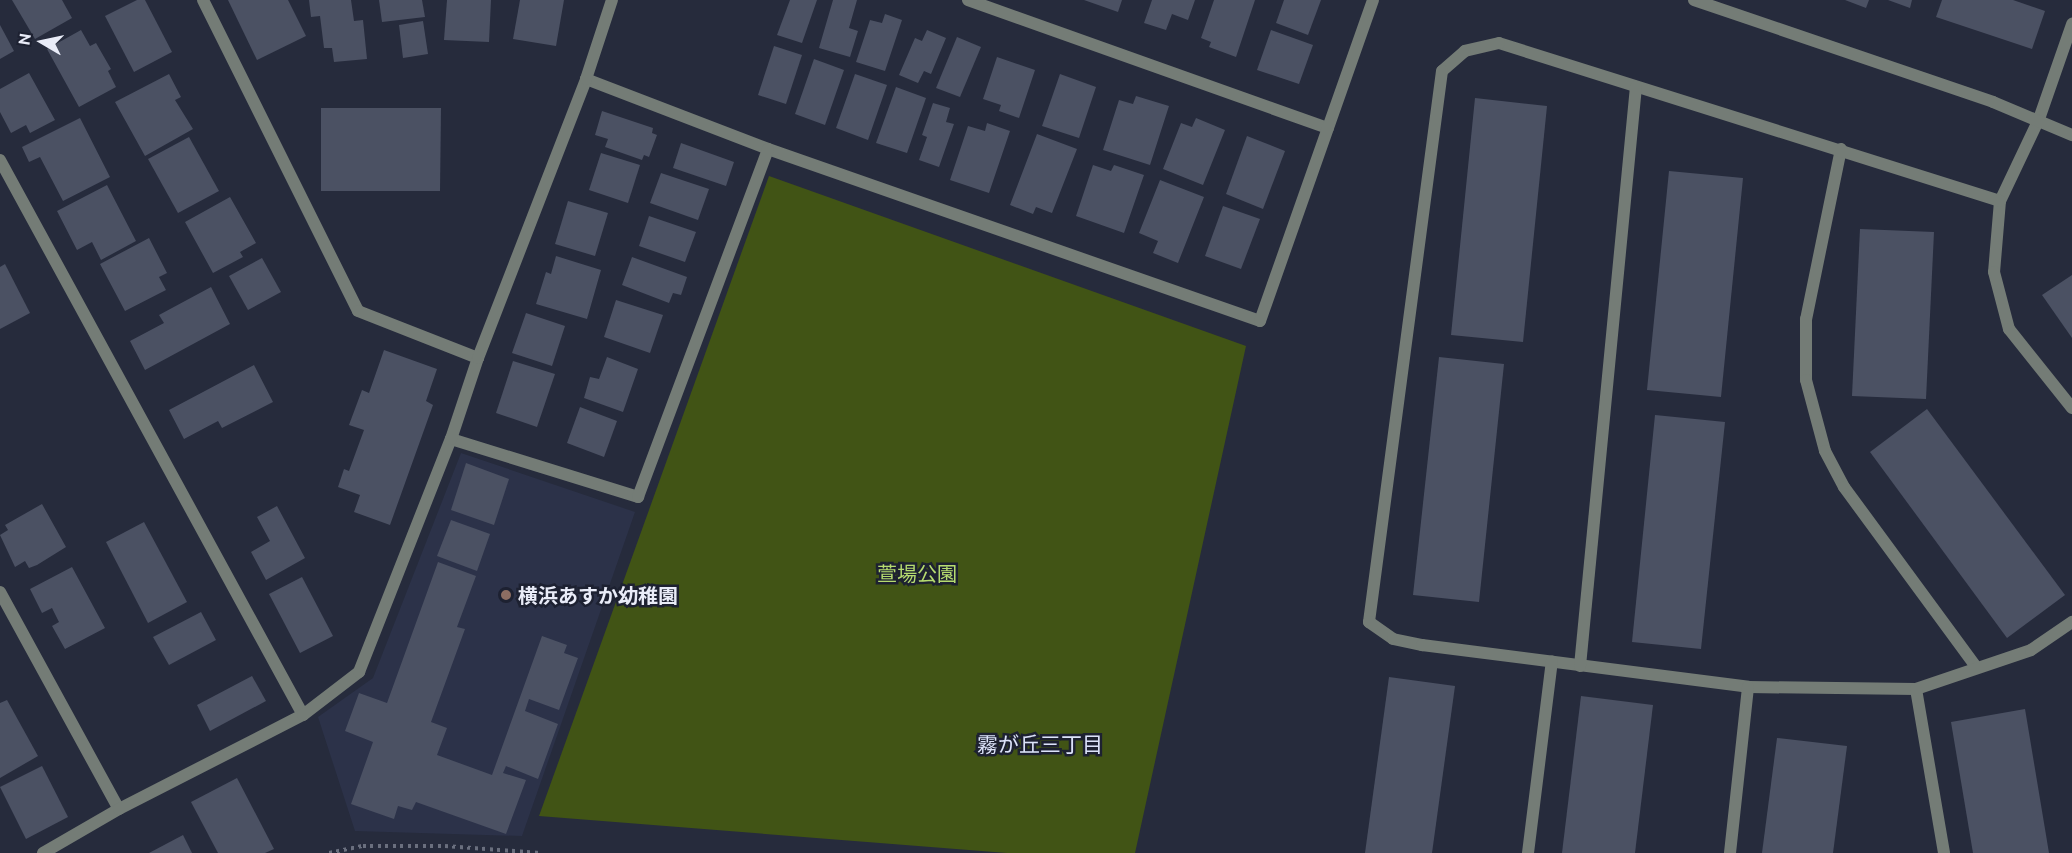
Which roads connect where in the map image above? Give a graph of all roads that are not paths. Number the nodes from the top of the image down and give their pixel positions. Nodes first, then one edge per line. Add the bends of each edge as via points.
1 (203, 0) edge
2 (612, 0) edge
3 (968, 0) edge
4 (1373, 0) edge
5 (1694, 0) edge
6 (2072, 24) edge
7 (586, 79) junction
8 (1636, 87) junction
9 (2039, 119) junction
10 (1328, 128) junction
11 (2072, 135) edge
12 (768, 149) junction
13 (1841, 149) junction
14 (0, 160) edge
15 (2000, 201) junction
16 (478, 358) junction
17 (2072, 408) edge
18 (451, 439) junction
19 (0, 592) edge
20 (2072, 622) edge
21 (1552, 661) junction
22 (1580, 666) junction
23 (1977, 667) junction
24 (1748, 687) junction
25 (1916, 689) junction
26 (303, 714) junction
27 (119, 809) junction
28 (43, 853) edge
29 (1528, 853) edge
30 (1730, 853) edge
31 (1944, 853) edge

1 - 16 street via 358,311
2 - 7 street
3 - 10 street
4 - 10 street
5 - 9 street
6 - 9 street
7 - 12 street
7 - 16 street
8 - 13 street
8 - 21 street via 1499,43 1465,51 1442,71 1369,622 1393,639
8 - 22 street
9 - 11 street
9 - 15 street
10 - 12 street via 1260,321
12 - 18 street via 638,497
13 - 15 street
13 - 23 street via 1806,319 1806,380 1825,451 1844,488
14 - 26 street
15 - 17 street via 1994,272 2009,329
16 - 18 street
18 - 26 street via 359,672
19 - 27 street
20 - 23 street via 2031,650
21 - 22 street
21 - 29 street
22 - 24 street
23 - 25 street
24 - 25 street
24 - 30 street
25 - 31 street
26 - 27 street
27 - 28 street

